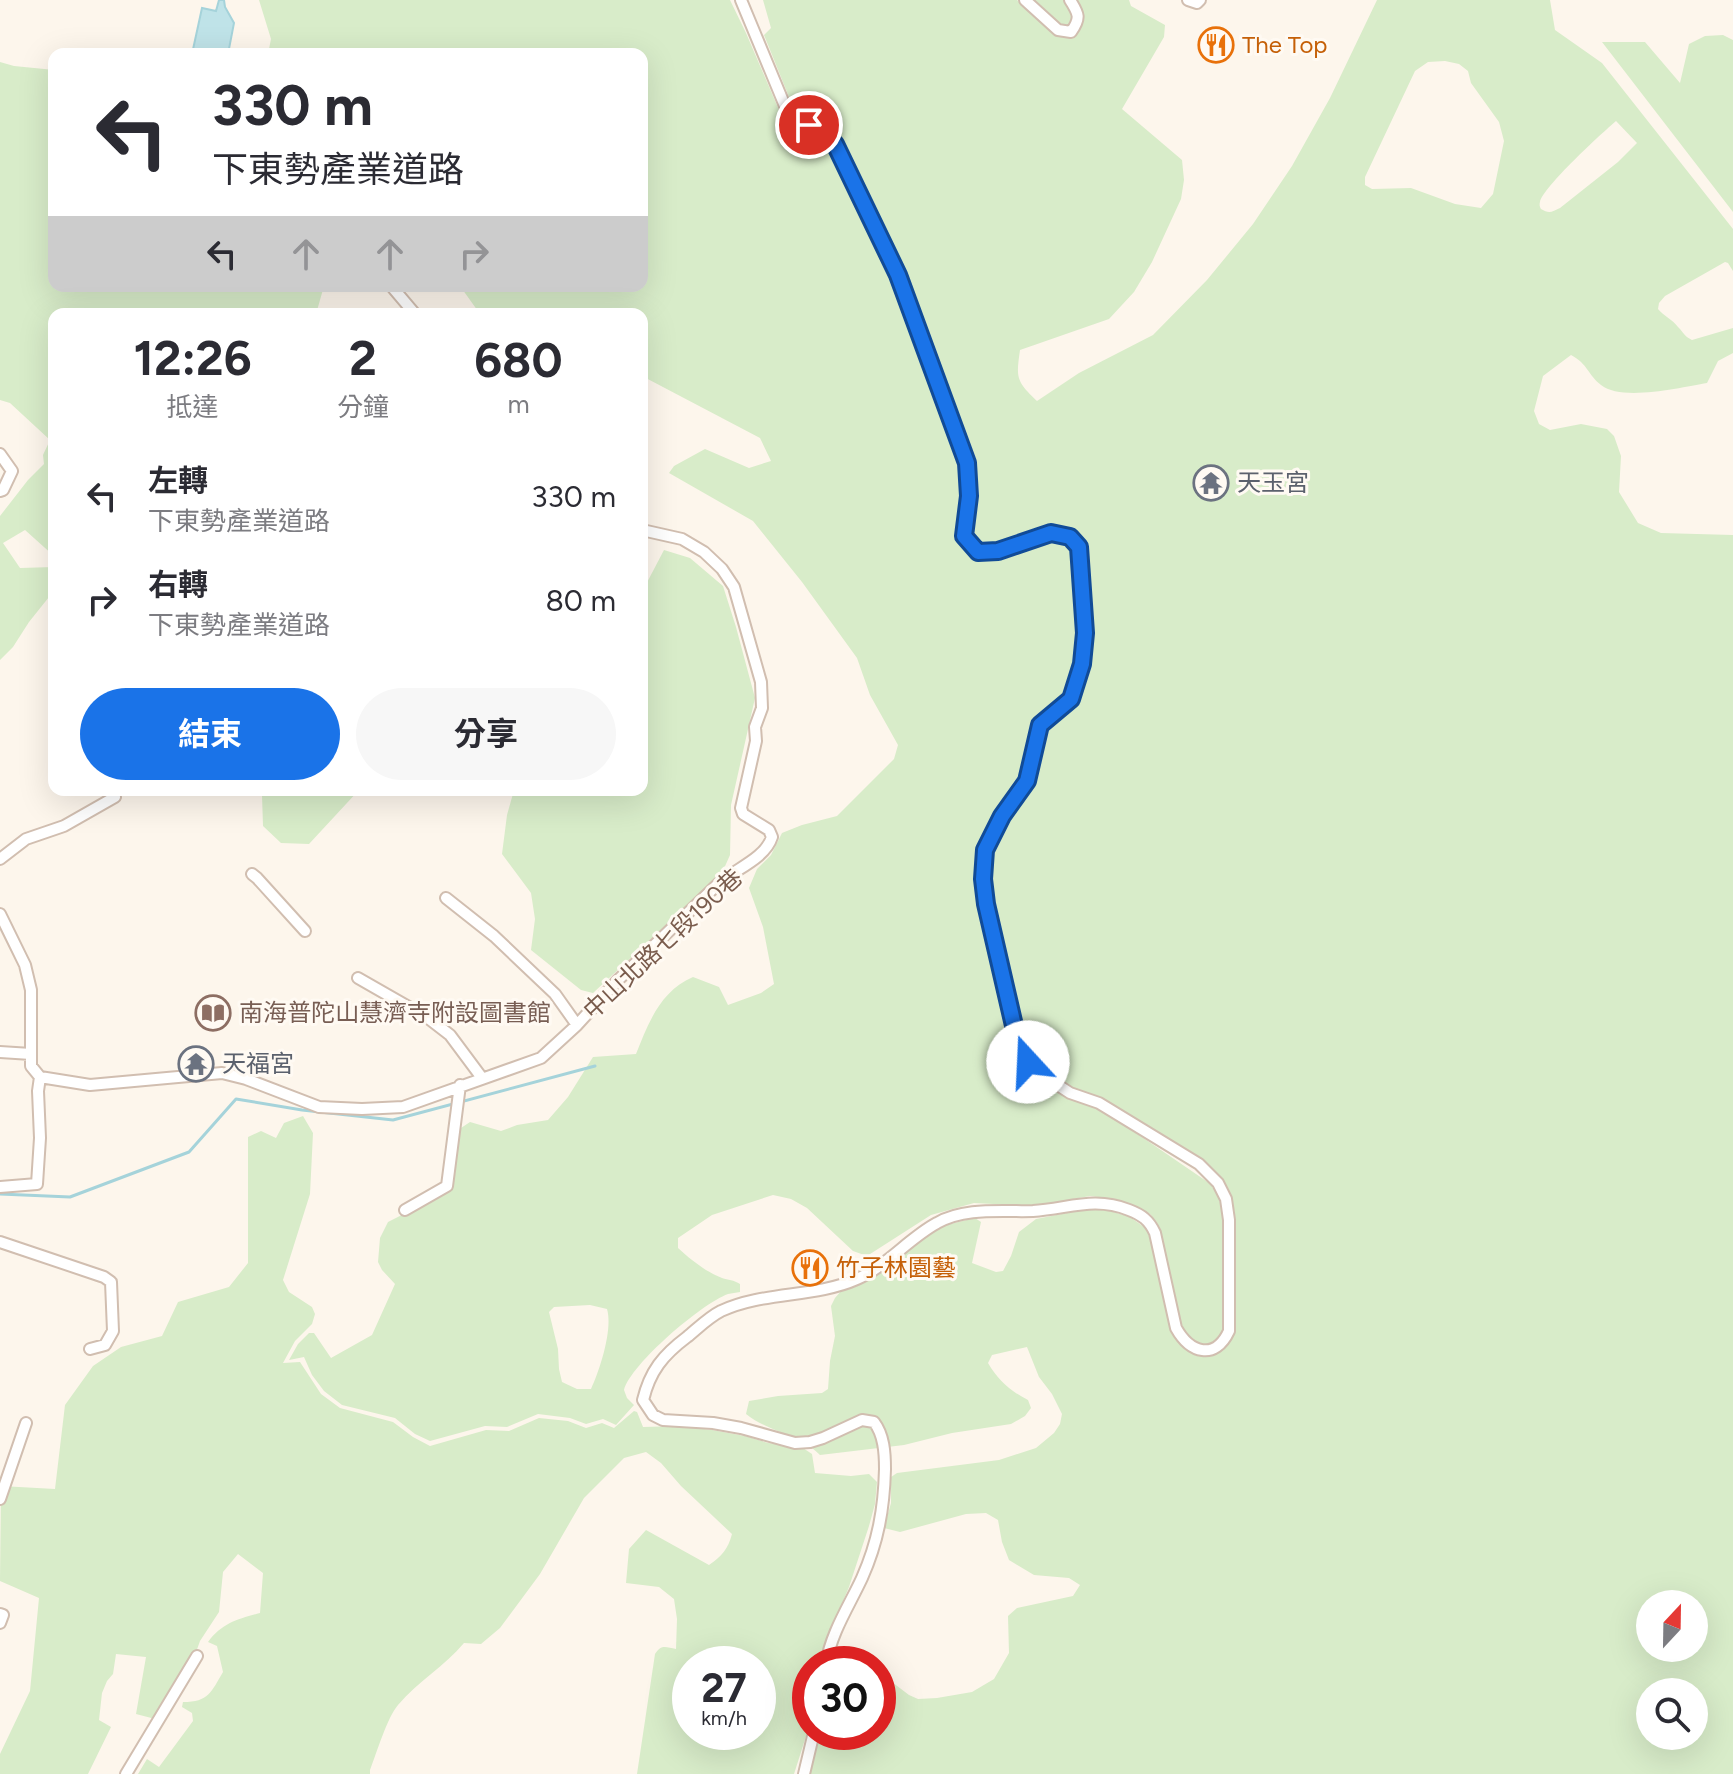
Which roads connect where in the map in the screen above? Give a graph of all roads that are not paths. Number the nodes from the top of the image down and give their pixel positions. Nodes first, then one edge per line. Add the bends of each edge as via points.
1 (741, 0) edge
2 (1025, 0) edge
3 (1070, 0) edge
4 (1188, 0) edge
5 (1200, 0) edge
6 (396, 292) edge
7 (410, 308) edge
8 (0, 454) edge
9 (0, 491) edge
10 (648, 531) edge
11 (115, 797) dead end
12 (0, 859) edge
13 (252, 874) dead end
14 (446, 898) dead end
15 (0, 914) edge
16 (305, 931) dead end
17 (358, 978) dead end
18 (577, 1025) junction
19 (0, 1052) edge
20 (31, 1054) junction
21 (40, 1077) junction
22 (482, 1078) junction
23 (460, 1085) junction
24 (0, 1187) edge
25 (405, 1210) dead end
26 (0, 1242) edge
27 (90, 1349) dead end
28 (26, 1423) dead end
29 (0, 1499) edge
30 (0, 1614) edge
31 (0, 1623) edge
32 (831, 1646) edge
33 (197, 1656) dead end
34 (810, 1750) edge
35 (126, 1774) edge
36 (804, 1774) edge

1 - 32 street via 785,106 835,144 898,275 967,463 964,536 978,552 998,551 1051,533 1070,537 1079,547 1082,664 1071,699 1040,725 1027,781 985,850 986,904 1018,1043 1044,1076 1199,1164 1218,1183 1229,1220 1229,1331 1214,1349 1190,1345 1176,1328 1155,1233 1147,1220 1097,1202 956,1215 936,1223 860,1278 719,1312 660,1361 643,1400 663,1420 713,1423 795,1443 823,1438 862,1420 879,1428 885,1457 884,1505 863,1577
2 - 3 street via 1058,30 1071,32 1078,12
4 - 5 street
6 - 7 street
8 - 9 street via 12,471
10 - 18 street, 中山北路七段190巷 via 682,539 704,552 734,587 761,682 762,708 741,808 772,837 753,861 718,884
11 - 12 street via 64,826 26,839
13 - 16 street
14 - 18 street via 555,994
15 - 20 street via 31,990
17 - 22 street via 450,1035
18 - 22 street, 中山北路七段190巷 via 541,1058
19 - 20 street
20 - 21 street via 31,1066
21 - 23 street, 中山北路七段190巷 via 90,1085 222,1073 319,1107 362,1109 403,1107
21 - 24 street via 37,1184
22 - 23 street, 中山北路七段190巷
23 - 25 street via 447,1186
26 - 27 street via 111,1282 113,1331 105,1345
28 - 29 street
30 - 31 street
33 - 35 street
34 - 36 street

